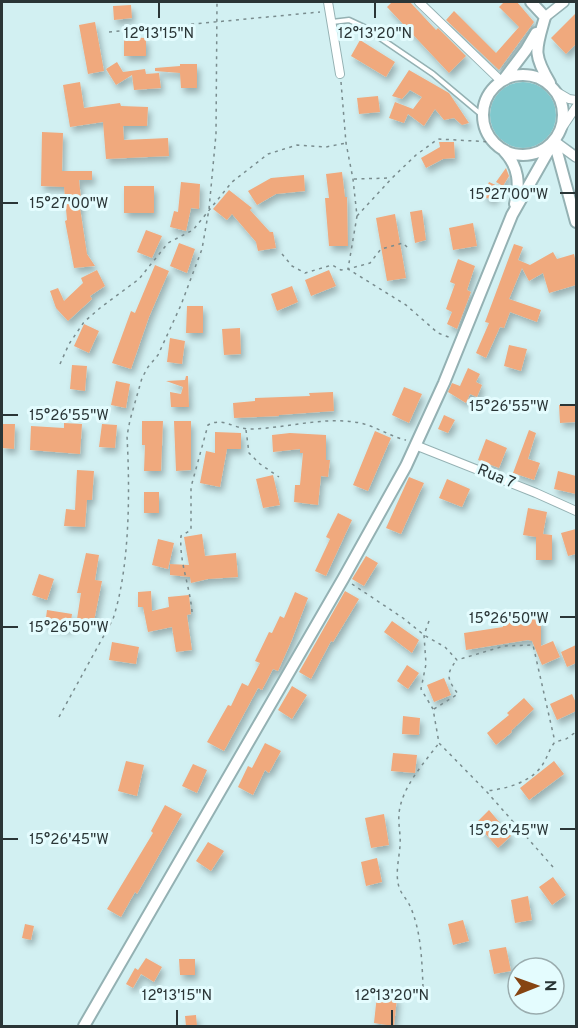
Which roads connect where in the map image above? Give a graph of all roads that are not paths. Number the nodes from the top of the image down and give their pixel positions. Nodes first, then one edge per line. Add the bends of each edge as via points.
1 (328, 2) edge
2 (419, 2) edge
3 (531, 2) edge
4 (564, 2) edge
5 (545, 17) junction
6 (331, 22) junction
7 (340, 74) road end
8 (502, 81) junction
9 (555, 90) junction
10 (576, 100) edge
11 (576, 107) edge
12 (483, 116) junction
13 (562, 128) junction
14 (554, 141) junction
15 (503, 150) junction
16 (576, 157) edge
17 (512, 216) junction
18 (576, 222) edge
19 (415, 445) junction
20 (576, 511) edge
21 (84, 1026) edge

1 - 6 street
2 - 8 street
3 - 5 main road
4 - 5 street
5 - 8 main road
5 - 9 main road via 537,58
6 - 7 street
6 - 12 lane via 349,20 364,27 433,74
8 - 9 main road via 528,75 544,80
8 - 12 main road via 487,97
9 - 10 street
9 - 13 main road via 564,113
11 - 13 street
12 - 15 main road via 487,133
13 - 14 main road
14 - 15 main road via 532,155
14 - 16 street
14 - 17 main road
14 - 18 main road
15 - 17 main road via 513,162 518,179
17 - 19 main road
19 - 20 street, Rua 7
19 - 21 main road via 343,579

